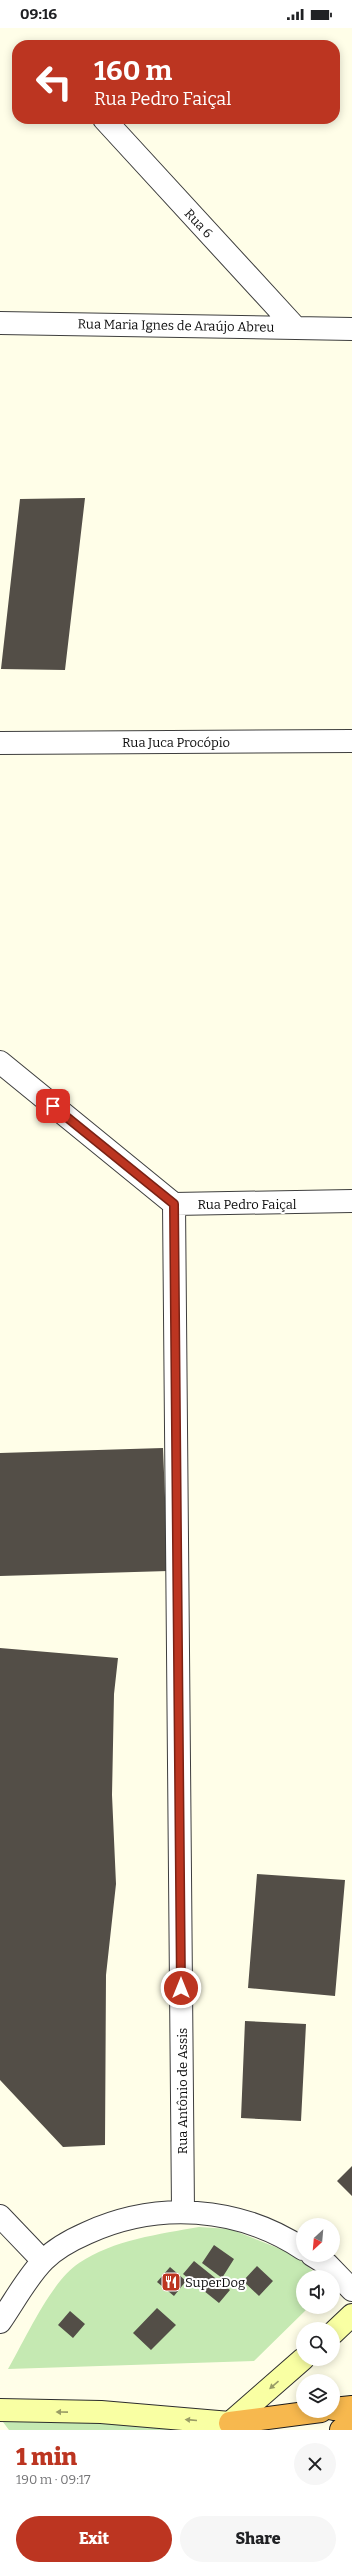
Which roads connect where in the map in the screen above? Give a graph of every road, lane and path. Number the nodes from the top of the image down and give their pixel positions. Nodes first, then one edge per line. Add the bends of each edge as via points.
1 (109, 124) edge
2 (0, 323) edge
3 (295, 327) junction
4 (352, 329) edge
5 (352, 741) edge
6 (0, 743) edge
7 (0, 1062) edge
8 (352, 1201) edge
9 (174, 1204) junction
10 (183, 2210) junction
11 (0, 2216) edge
12 (296, 2244) edge
13 (43, 2261) junction
14 (323, 2262) edge
15 (352, 2290) edge
16 (352, 2315) edge
17 (0, 2322) edge
18 (340, 2326) edge
19 (296, 2365) edge
20 (352, 2407) edge
21 (340, 2408) edge
22 (0, 2410) edge
23 (296, 2415) edge
24 (352, 2420) edge
25 (226, 2427) edge
26 (341, 2430) edge

1 - 3 street, Rua 6
2 - 3 street, Rua Maria Ignes de Araújo Abreu
3 - 4 street, Rua Maria Ignes de Araújo Abreu
5 - 6 street, Rua Juca Procópio
7 - 9 street
8 - 9 street, Rua Pedro Faiçal
9 - 10 street, Rua Antônio de Assis
10 - 12 street via 243,2222 285,2237
10 - 13 street via 146,2213 104,2225 64,2244
11 - 13 street
13 - 17 street
14 - 15 street
16 - 18 main road
19 -> 25 main road
20 - 21 highway
25 -> 22 main road via 102,2412
23 - 25 highway
24 - 26 highway

